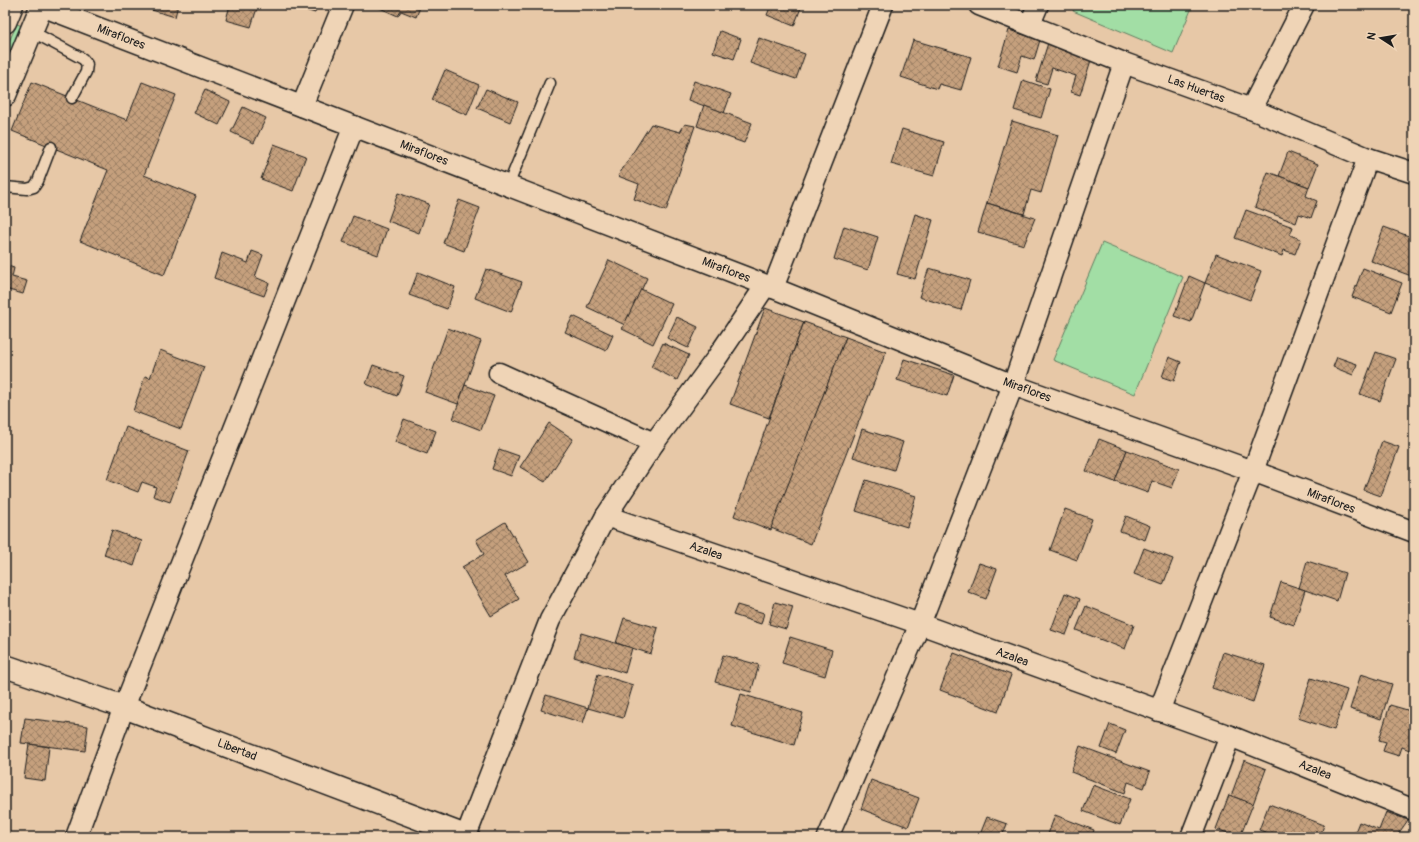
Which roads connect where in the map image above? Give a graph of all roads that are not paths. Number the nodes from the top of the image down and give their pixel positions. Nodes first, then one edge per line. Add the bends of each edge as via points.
1 (12, 5) edge
2 (41, 5) edge
3 (343, 5) edge
4 (882, 5) edge
5 (979, 5) edge
6 (1038, 5) edge
7 (1304, 5) edge
8 (5, 22) edge
9 (1030, 24) junction
10 (31, 32) junction
11 (1124, 63) junction
12 (550, 83) dead end
13 (5, 94) edge
14 (72, 98) dead end
15 (302, 106) junction
16 (1251, 109) junction
17 (354, 126) junction
18 (51, 147) dead end
19 (1368, 158) junction
20 (1414, 173) edge
21 (5, 186) edge
22 (508, 186) junction
23 (770, 287) junction
24 (500, 373) dead end
25 (1013, 385) junction
26 (654, 443) junction
27 (1253, 472) junction
28 (606, 516) junction
29 (1414, 532) edge
30 (920, 624) junction
31 (5, 666) edge
32 (124, 707) junction
33 (1159, 711) junction
34 (1230, 736) junction
35 (1414, 810) edge
36 (467, 836) edge
37 (76, 837) edge
38 (828, 837) edge
39 (1192, 837) edge

1 - 8 main road
2 - 10 main road
2 - 15 street, Miraflores
3 - 15 street
4 - 23 street
5 - 9 street, Las Huertas
6 - 9 street
7 - 16 street
9 - 11 street, Las Huertas
10 - 13 main road
10 - 14 lane via 87,64 86,72
11 - 16 street, Las Huertas
11 - 25 street
12 - 22 lane
15 - 17 street, Miraflores
16 - 19 street, Las Huertas
17 - 22 street, Miraflores
17 - 32 street
18 - 21 lane via 34,187 27,189
19 - 20 street, Las Huertas
19 - 27 street
22 - 23 street, Miraflores
23 - 25 street, Miraflores
23 - 26 street
24 - 26 street
25 - 27 street, Miraflores
25 - 30 street
26 - 28 street
27 - 29 street, Miraflores
27 - 33 street
28 - 30 street, Azalea
28 - 36 street via 550,620
30 - 33 street, Azalea
30 - 38 street
31 - 32 main road, Libertad
32 - 36 main road, Libertad
32 - 37 street
33 - 34 street, Azalea
34 - 35 street, Azalea
34 - 39 street

